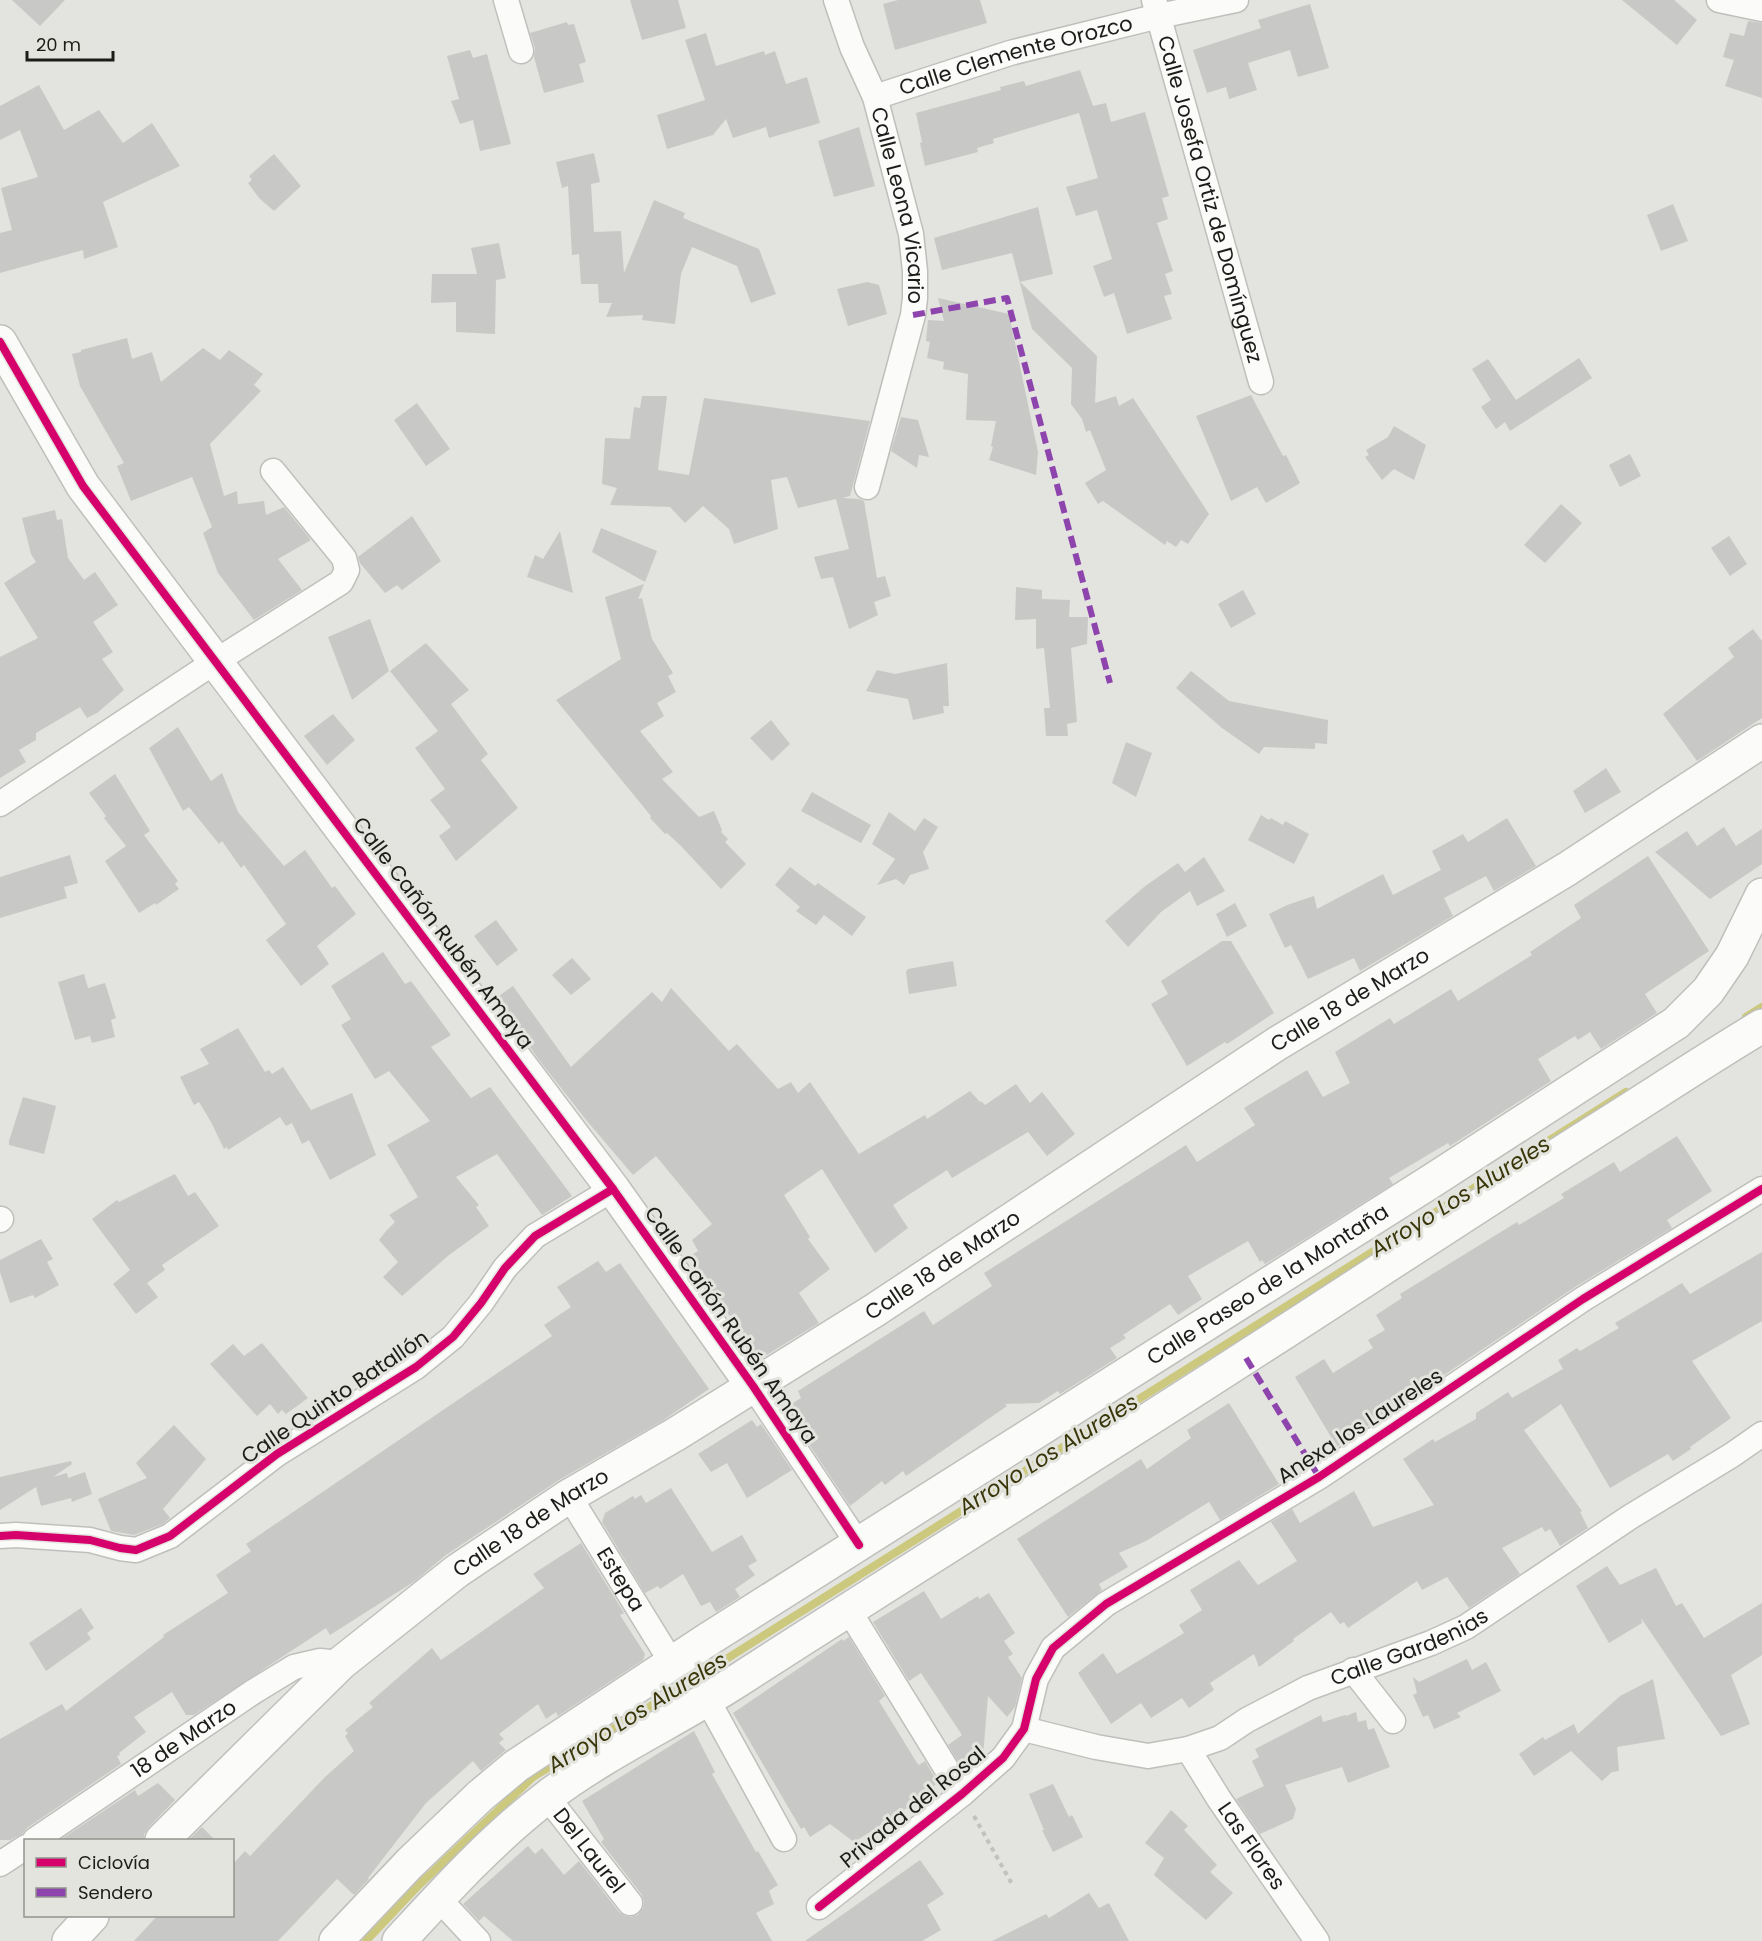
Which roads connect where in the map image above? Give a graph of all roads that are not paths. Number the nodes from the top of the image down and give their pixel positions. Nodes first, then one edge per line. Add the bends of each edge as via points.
1 (506, 0) edge
2 (836, 0) edge
3 (1236, 0) edge
4 (1719, 0) edge
5 (1156, 8) edge
6 (1762, 9) edge
7 (521, 51) dead end
8 (875, 97) junction
9 (0, 342) edge
10 (1261, 382) dead end
11 (273, 471) dead end
12 (867, 487) dead end
13 (216, 661) junction
14 (1762, 741) edge
15 (0, 804) edge
16 (1762, 895) edge
17 (1762, 1026) edge
18 (613, 1189) junction
19 (1762, 1189) edge
20 (753, 1386) junction
21 (1762, 1434) edge
22 (569, 1496) junction
23 (0, 1536) edge
24 (859, 1545) junction
25 (848, 1609) junction
26 (341, 1663) junction
27 (672, 1663) junction
28 (1353, 1670) junction
29 (707, 1699) junction
30 (1393, 1721) dead end
31 (1024, 1730) junction
32 (1188, 1749) junction
33 (962, 1794) junction
34 (547, 1797) junction
35 (36, 1839) edge
36 (163, 1839) edge
37 (784, 1839) dead end
38 (24, 1848) edge
39 (0, 1864) edge
40 (438, 1898) junction
41 (630, 1903) dead end
42 (819, 1907) dead end
43 (336, 1941) edge
44 (399, 1941) edge
45 (478, 1941) edge
46 (1317, 1941) edge

1 - 7 street
2 - 8 street, Calle Leona Vicario
3 - 5 street, Calle Clemente Orozco
4 - 6 street
5 - 8 street, Calle Clemente Orozco
5 - 10 street, Calle Josefa Ortiz de Domínguez
8 - 12 street, Calle Leona Vicario via 911,234 915,298
9 - 13 main road, Calle Cañón Rubén Amaya via 83,486
11 - 13 street via 344,558 347,570 341,582
13 - 15 street
13 - 18 main road, Calle Cañón Rubén Amaya
14 - 20 main road, Calle 18 de Marzo via 1568,869 1278,1043 875,1310
16 - 24 main road, Calle Paseo de la Montaña via 1732,956 1708,991 1676,1023
17 - 25 main road
18 - 20 main road, Calle Cañón Rubén Amaya
18 - 23 street, Calle Quinto Batallón via 535,1236 453,1337 416,1367 277,1454 170,1536 136,1550 90,1540
19 - 31 street, Anexa los Laureles via 1583,1299 1319,1477 1106,1604 1053,1648 1036,1679
20 - 22 main road, Calle 18 de Marzo
20 - 24 street, Calle Cañón Rubén Amaya
21 - 28 street, Calle Gardenias via 1466,1627
22 - 26 main road, Calle 18 de Marzo via 457,1571
22 - 27 street, Estepa
24 - 27 main road, Calle Paseo de la Montaña
25 - 29 main road
25 - 33 street
26 - 35 street, 18 de Marzo via 320,1661 294,1667
26 - 36 main road, Calle 18 de Marzo
27 - 43 main road, Calle Paseo de la Montaña via 516,1766 410,1863
28 - 30 street
28 - 32 street, Calle Gardenias via 1277,1703 1220,1738
29 - 34 main road
29 - 37 street
31 - 32 street, Calle Gardenias via 1148,1756
31 - 33 street, Privada del Rosal via 1003,1758
32 - 46 street, Las Flores
33 - 42 street, Privada del Rosal
34 - 40 main road
34 - 41 street, Del Laurel
38 - 39 street
40 - 44 main road
40 - 45 street

